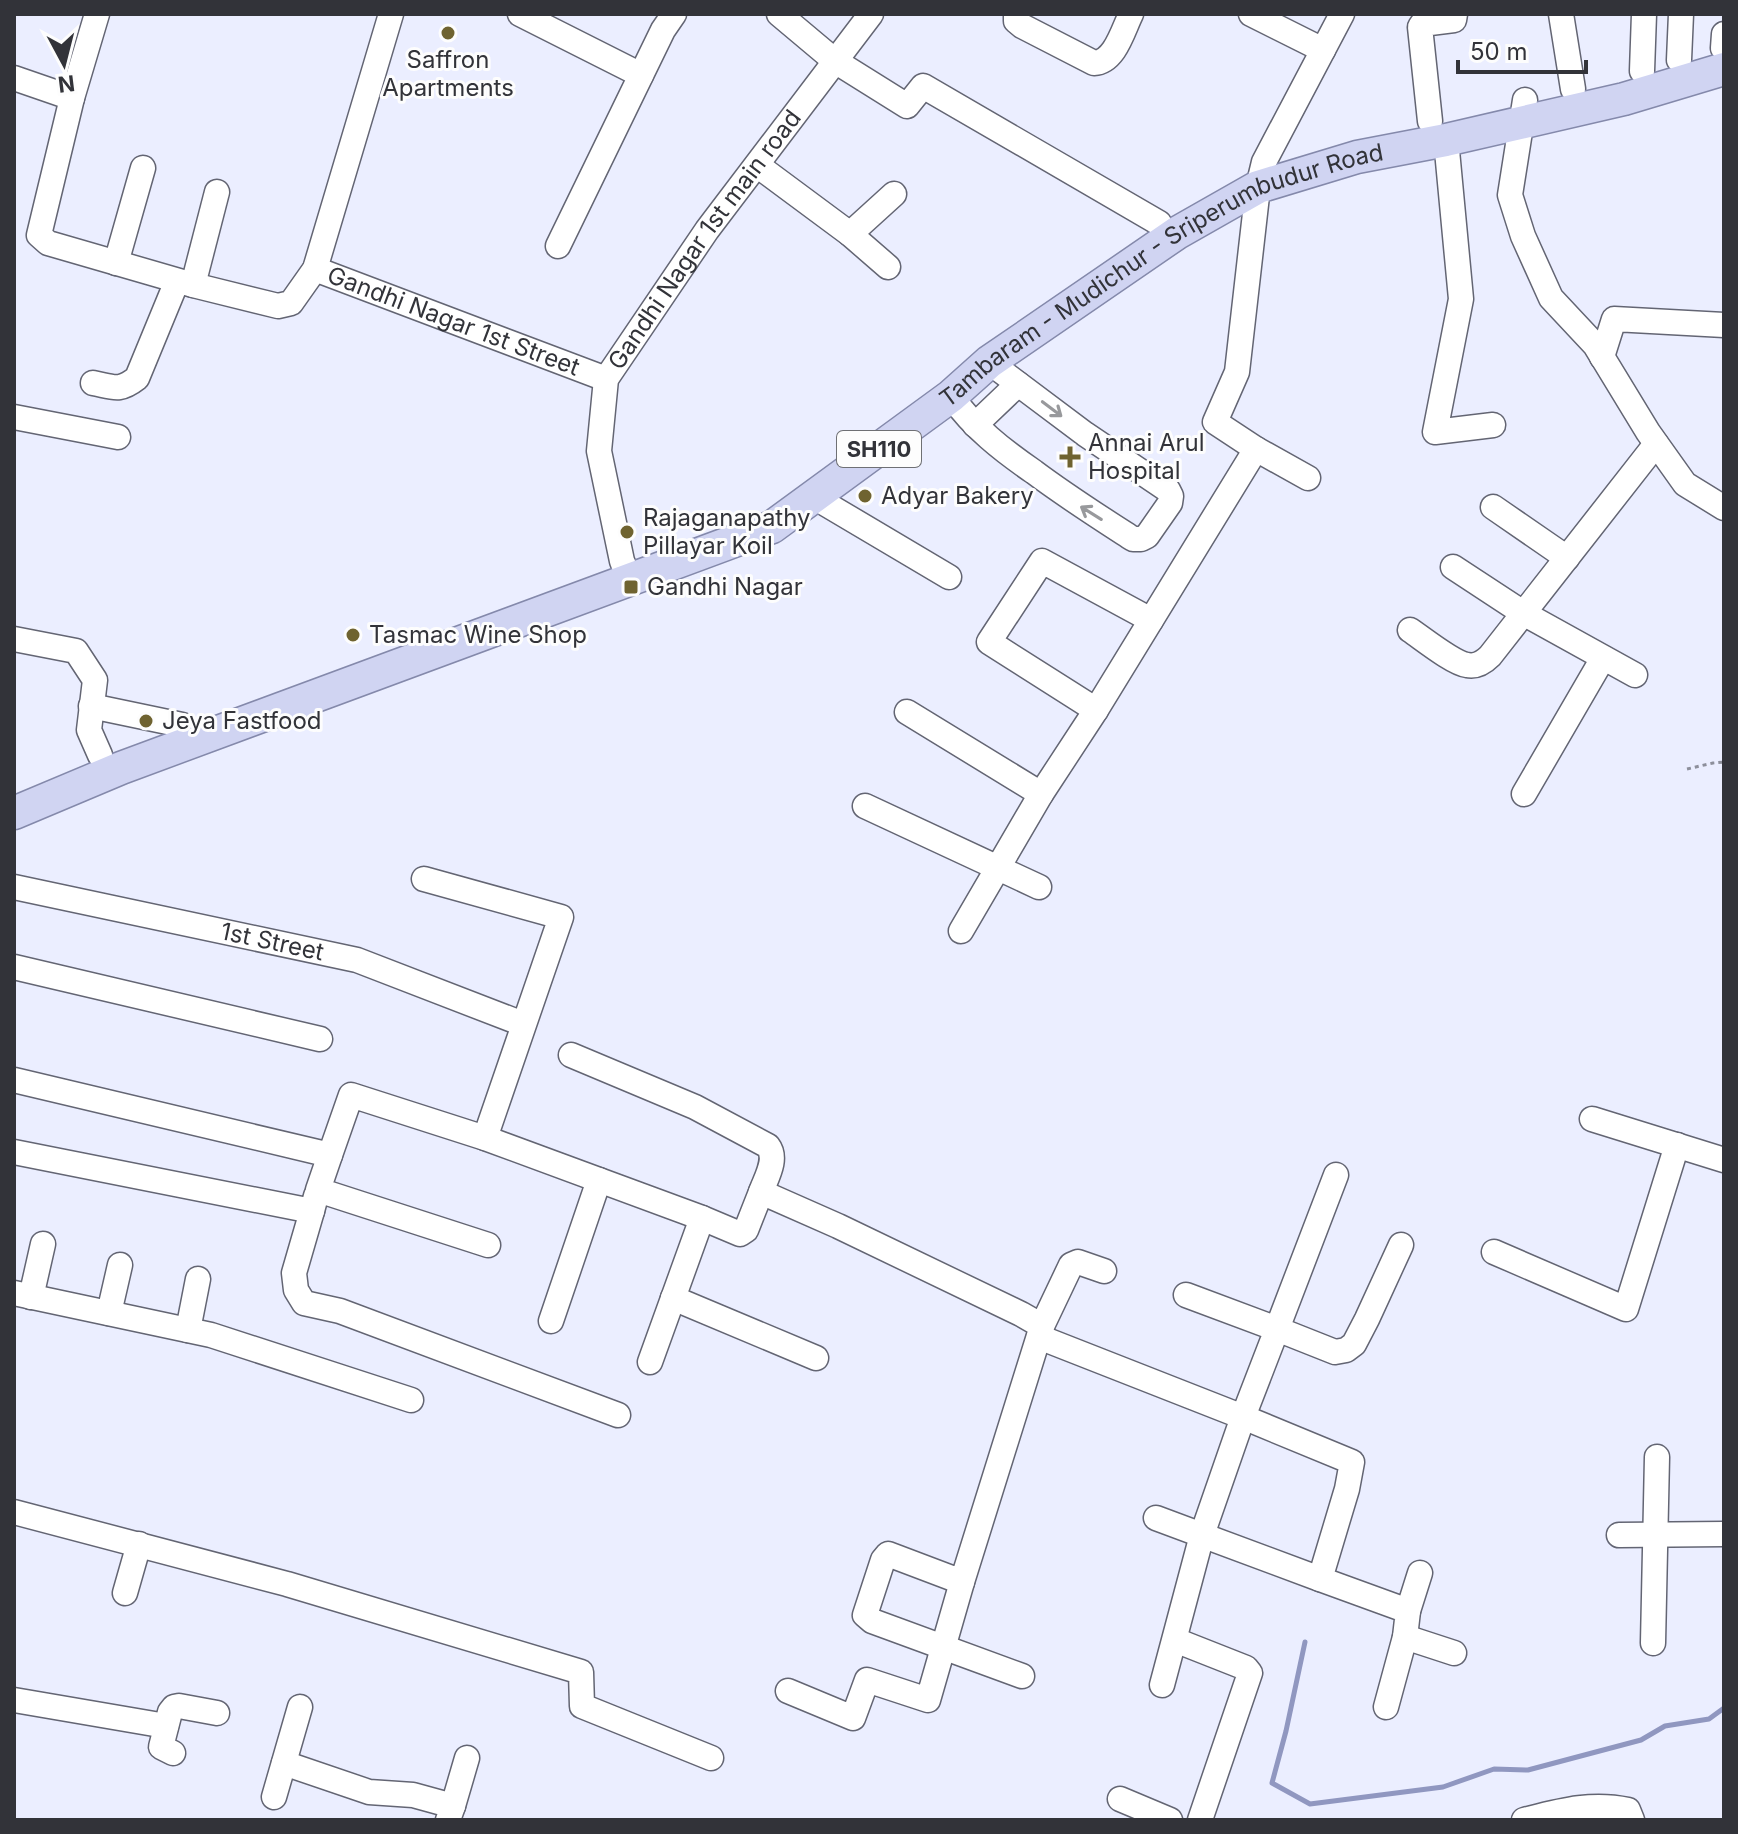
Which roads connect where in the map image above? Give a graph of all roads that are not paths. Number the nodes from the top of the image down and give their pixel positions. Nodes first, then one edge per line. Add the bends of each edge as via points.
1 (391, 14) edge
2 (520, 14) edge
3 (674, 14) edge
4 (779, 14) edge
5 (871, 14) edge
6 (1016, 14) edge
7 (1131, 14) edge
8 (1251, 14) edge
9 (1342, 14) edge
10 (1455, 14) edge
11 (1561, 14) edge
12 (1644, 14) edge
13 (1681, 14) edge
14 (95, 15) edge
15 (1323, 50) junction
16 (1724, 50) edge
17 (1679, 60) junction
18 (835, 61) junction
19 (1642, 71) junction
20 (641, 75) junction
21 (14, 78) edge
22 (1573, 89) junction
23 (72, 98) junction
24 (1523, 112) junction
25 (1438, 130) junction
26 (757, 165) junction
27 (143, 168) dead end
28 (1261, 174) junction
29 (217, 192) dead end
30 (894, 194) dead end
31 (1159, 223) junction
32 (850, 234) junction
33 (558, 246) dead end
34 (116, 263) junction
35 (888, 267) dead end
36 (315, 269) junction
37 (185, 283) junction
38 (1724, 325) edge
39 (1602, 357) junction
40 (989, 362) junction
41 (606, 379) junction
42 (93, 383) dead end
43 (1018, 384) junction
44 (951, 396) junction
45 (14, 417) edge
46 (975, 425) junction
47 (1493, 425) dead end
48 (118, 437) dead end
49 (1656, 444) junction
50 (1256, 449) junction
51 (1308, 478) dead end
52 (814, 497) junction
53 (1493, 507) dead end
54 (1724, 508) edge
55 (1567, 558) junction
56 (1453, 567) dead end
57 (626, 570) junction
58 (949, 577) dead end
59 (1523, 613) junction
60 (1151, 620) junction
61 (1410, 630) dead end
62 (14, 639) edge
63 (1603, 658) junction
64 (1635, 675) dead end
65 (91, 706) junction
66 (1096, 710) junction
67 (907, 712) dead end
68 (182, 725) junction
69 (100, 755) junction
70 (14, 789) edge
71 (1041, 794) junction
72 (1524, 794) dead end
73 (865, 806) dead end
74 (14, 813) edge
75 (997, 867) junction
76 (424, 879) dead end
77 (14, 887) edge
78 (1039, 887) dead end
79 (961, 931) dead end
80 (14, 967) edge
81 (523, 1024) junction
82 (320, 1039) dead end
83 (571, 1055) dead end
84 (14, 1080) edge
85 (1592, 1119) dead end
86 (485, 1138) junction
87 (1677, 1145) junction
88 (14, 1152) edge
89 (330, 1155) junction
90 (1724, 1160) edge
91 (1336, 1175) dead end
92 (599, 1180) junction
93 (761, 1192) junction
94 (315, 1200) junction
95 (702, 1218) junction
96 (43, 1244) dead end
97 (488, 1245) dead end
98 (1401, 1245) dead end
99 (1494, 1252) dead end
100 (120, 1265) dead end
101 (1104, 1271) dead end
102 (198, 1279) dead end
103 (22, 1295) edge
104 (1186, 1295) dead end
105 (673, 1298) junction
106 (109, 1313) junction
107 (551, 1321) dead end
108 (1277, 1329) junction
109 (188, 1330) junction
110 (1040, 1331) junction
111 (816, 1358) dead end
112 (650, 1362) dead end
113 (411, 1400) dead end
114 (618, 1415) dead end
115 (1243, 1417) junction
116 (1657, 1457) dead end
117 (14, 1512) edge
118 (1156, 1518) dead end
119 (1724, 1534) edge
120 (1202, 1535) junction
121 (1619, 1535) dead end
122 (1655, 1535) junction
123 (139, 1544) junction
124 (1420, 1573) dead end
125 (1320, 1579) junction
126 (962, 1582) junction
127 (125, 1593) dead end
128 (1408, 1611) junction
129 (1405, 1637) junction
130 (1175, 1640) junction
131 (1653, 1643) dead end
132 (944, 1647) junction
133 (1454, 1653) dead end
134 (1022, 1676) dead end
135 (1162, 1685) dead end
136 (788, 1691) dead end
137 (14, 1700) edge
138 (300, 1707) dead end
139 (1386, 1707) dead end
140 (217, 1713) dead end
141 (166, 1726) junction
142 (173, 1753) dead end
143 (467, 1758) dead end
144 (711, 1758) dead end
145 (284, 1763) junction
146 (274, 1797) dead end
147 (1120, 1799) dead end
148 (450, 1813) edge
149 (1170, 1820) edge
150 (1200, 1820) edge
151 (1524, 1820) edge
152 (1632, 1820) edge

1 - 36 street
2 - 20 street
3 - 20 street
4 - 18 street
5 - 18 street, Gandhi Nagar 1st main road
6 - 7 street via 1022,26 1094,63 1109,57
8 - 15 street
9 - 15 street
10 - 25 street via 1454,20 1420,27
11 - 22 street
12 - 19 street
13 - 17 street
14 - 23 street
15 - 28 street
16 - 17 main road, Tambaram - Mudichur - Sriperumbudur Road / SH110
16 - 24 main road, Tambaram - Mudichur - Sriperumbudur Road / SH110 via 1624,99
17 - 19 main road, Tambaram - Mudichur - Sriperumbudur Road / SH110
18 - 26 street, Gandhi Nagar 1st main road
18 - 31 street via 907,106 923,86
19 - 22 main road, Tambaram - Mudichur - Sriperumbudur Road / SH110
20 - 33 street
21 - 23 street
22 - 24 main road, Tambaram - Mudichur - Sriperumbudur Road / SH110
23 - 34 street, Gandhi Nagar 1st Street via 39,235 48,243
24 - 25 main road, Tambaram - Mudichur - Sriperumbudur Road / SH110
24 - 39 street via 1510,195 1523,236 1551,298
25 - 28 main road, Tambaram - Mudichur - Sriperumbudur Road / SH110 via 1357,157
25 - 47 street via 1461,299 1435,432
26 - 32 street
26 - 41 street, Gandhi Nagar 1st main road
27 - 34 street
28 - 31 main road, Tambaram - Mudichur - Sriperumbudur Road / SH110
28 - 40 main road, Tambaram - Mudichur - Sriperumbudur Road / SH110
28 - 50 street via 1237,372 1215,422
29 - 37 street
30 - 32 street
31 - 57 main road, Tambaram - Mudichur - Sriperumbudur Road / SH110 via 976,349 788,492
32 - 35 street
34 - 37 street, Gandhi Nagar 1st Street
36 - 37 street, Gandhi Nagar 1st Street via 291,303 278,306
36 - 41 street, Gandhi Nagar 1st Street
37 - 42 street via 137,378 117,388
38 - 39 street via 1614,319
39 - 49 street
40 - 43 street
40 - 44 main road, Tambaram - Mudichur - Sriperumbudur Road / SH110
41 - 57 street, Gandhi Nagar 1st main road via 599,451
43 - 46 street
43 -> 46 street via 1170,493 1170,503 1147,536 1133,539 1078,504
44 - 46 street
44 - 52 main road, Tambaram - Mudichur - Sriperumbudur Road / SH110
45 - 48 street
49 - 54 street via 1685,484
49 - 55 street
50 - 51 street
50 - 60 street
52 - 57 main road, Tambaram - Mudichur - Sriperumbudur Road / SH110 via 772,527
52 - 58 street
53 - 55 street
55 - 59 street
56 - 59 street
57 - 68 main road, Tambaram - Mudichur - Sriperumbudur Road / SH110
57 - 74 main road, Tambaram - Mudichur - Sriperumbudur Road / SH110
59 - 61 street via 1483,663 1468,666
59 - 63 street
60 - 66 street
60 - 66 street via 1042,561 989,642
62 - 65 street via 76,651 95,680
63 - 64 street
63 - 72 street
65 - 68 street
65 - 69 street via 89,730
66 - 71 street
67 - 71 street
68 - 69 main road, Tambaram - Mudichur - Sriperumbudur Road / SH110
69 - 70 main road, Tambaram - Mudichur - Sriperumbudur Road / SH110
71 - 75 street
73 - 75 street
75 - 78 street
75 - 79 street
76 - 81 street via 561,917
77 - 81 street, 1st Street via 357,960
80 - 82 street
81 - 86 street
83 - 93 street via 695,1107 768,1146 773,1157
84 - 89 street
85 - 87 street
86 - 89 street via 351,1095
86 - 92 street
87 - 90 street
87 - 99 street via 1626,1309
88 - 94 street
89 - 94 street
91 - 108 street
92 - 95 street
92 - 107 street
93 - 95 street via 740,1234
93 - 110 street via 1021,1314
94 - 97 street
94 - 114 street via 294,1273 304,1303 340,1311
95 - 105 street
96 - 103 street
98 - 108 street via 1354,1344 1346,1350 1335,1352
100 - 106 street
101 - 110 street via 1078,1262 1071,1265
102 - 109 street
103 - 106 street
104 - 108 street
105 - 111 street
105 - 112 street
106 - 109 street
108 - 115 street
109 - 113 street
110 - 115 street
110 - 126 street
115 - 120 street
115 - 125 street via 1352,1462
116 - 122 street
117 - 123 street
118 - 120 street
119 - 122 street
120 - 125 street
120 - 130 street
121 - 122 street
122 - 131 street
123 - 127 street
123 - 144 street via 581,1672 582,1706
124 - 128 street
125 - 128 street
126 - 132 street
126 - 132 street via 888,1554 865,1615
128 - 129 street
129 - 133 street
129 - 139 street
130 - 135 street
130 - 150 street via 1250,1673
132 - 134 street
132 - 136 street via 928,1700 867,1680 853,1718
137 - 141 street
138 - 145 street
140 - 141 street via 174,1707
141 - 142 street via 161,1747
143 - 148 street
145 - 146 street
145 - 148 street via 369,1792 413,1795
147 - 149 street
151 - 152 street via 1578,1807 1617,1807 1628,1810

